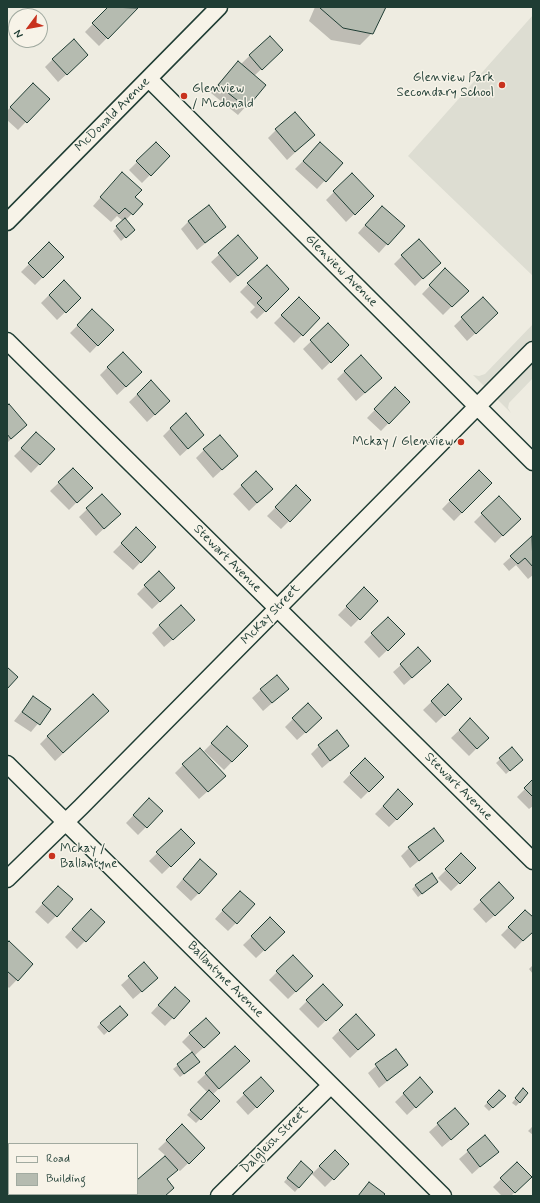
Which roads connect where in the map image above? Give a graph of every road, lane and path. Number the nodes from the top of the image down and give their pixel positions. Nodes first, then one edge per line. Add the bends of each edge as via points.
1 (219, 7) edge
2 (149, 79) junction
3 (7, 222) edge
4 (7, 341) edge
5 (533, 350) edge
6 (477, 407) junction
7 (533, 462) edge
8 (277, 608) junction
9 (7, 764) edge
10 (65, 822) junction
11 (533, 861) edge
12 (7, 879) edge
13 (331, 1084) junction
14 (219, 1196) edge
15 (443, 1196) edge

1 - 2 street, McDonald Avenue
2 - 3 street, McDonald Avenue
2 - 6 street, Glenview Avenue
4 - 8 street, Stewart Avenue
5 - 6 street, McKay Street
6 - 7 street, Glenview Avenue
6 - 8 street, McKay Street
8 - 10 street, McKay Street
8 - 11 street, Stewart Avenue
9 - 10 street, Ballantyne Avenue
10 - 12 street, McKay Street
10 - 13 street, Ballantyne Avenue
13 - 14 street, Dalgleish Street
13 - 15 street, Ballantyne Avenue

